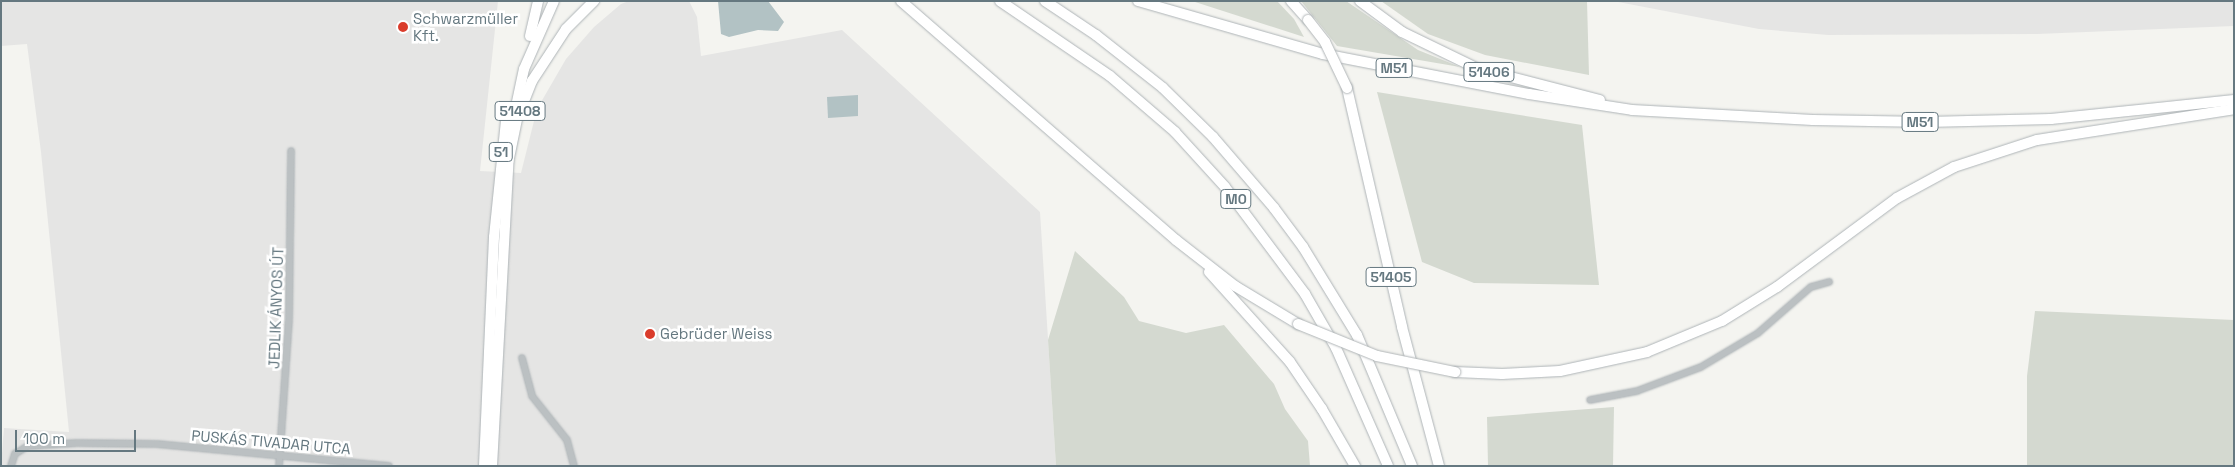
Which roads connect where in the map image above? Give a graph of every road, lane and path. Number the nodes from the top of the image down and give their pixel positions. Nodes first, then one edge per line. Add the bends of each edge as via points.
1 (538, 1) edge
2 (547, 1) edge
3 (554, 1) edge
4 (594, 1) edge
5 (896, 1) edge
6 (901, 1) edge
7 (1000, 1) edge
8 (1045, 1) edge
9 (1138, 1) edge
10 (1291, 1) edge
11 (1360, 1) edge
12 (912, 11) junction
13 (530, 36) junction
14 (2234, 98) edge
15 (2234, 109) edge
16 (1632, 110) junction
17 (2202, 114) junction
18 (2234, 114) edge
19 (291, 151) dead end
20 (508, 163) junction
21 (1176, 240) junction
22 (1829, 282) dead end
23 (522, 358) dead end
24 (1590, 400) dead end
25 (280, 455) junction
26 (11, 466) edge
27 (279, 466) edge
28 (389, 466) edge
29 (484, 466) edge
30 (492, 466) edge
31 (574, 466) edge
32 (1355, 466) edge
33 (1388, 466) edge
34 (1412, 466) edge
35 (1439, 466) edge

1 - 13 main road
2 - 13 main road, 51
3 - 20 main road, 51 via 524,69 512,122
4 - 20 main road, 51408 via 566,29 535,74 517,119
5 - 12 main road
6 - 12 main road
7 - 33 main road, M0 via 1110,76 1175,132 1225,187 1280,256 1318,317 1360,398
8 - 34 main road, M0 via 1096,35 1163,88 1213,137 1274,208 1308,255 1357,336
9 - 16 main road, M51 via 1323,54 1529,94
10 - 35 main road, 51405, bridge via 1325,42 1347,88 1402,327
11 - 16 main road, 51406 via 1402,32 1476,68
12 - 21 main road
13 - 29 main road, 51 via 512,91 499,164
14 - 16 main road, M51 via 2208,104 2051,119 1927,122 1813,120
15 - 17 main road
17 - 18 main road
17 - 21 main road, bridge via 2037,140 1954,167 1897,198 1777,287 1722,321 1647,352 1560,371 1455,372 1377,356 1298,324 1235,286
19 - 25 street, JEDLIK ÁNYOS ÚT via 289,321
20 - 30 main road, 51
21 - 32 main road via 1239,303 1290,362
22 - 24 street via 1811,287 1758,333 1701,368 1638,391
23 - 31 street via 532,396 567,440
25 - 26 street, PUSKÁS TIVADAR UTCA via 157,444 77,443 28,446 15,454
25 - 27 street, JEDLIK ÁNYOS ÚT
25 - 28 street, PUSKÁS TIVADAR UTCA

